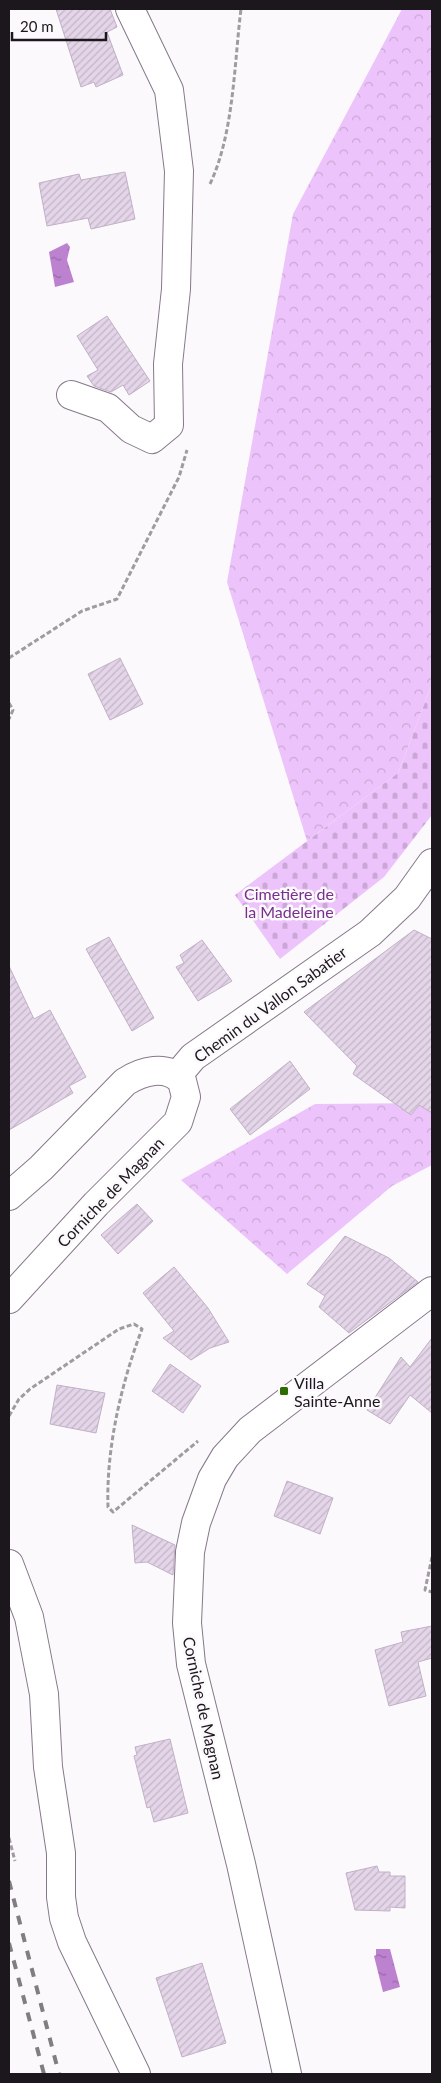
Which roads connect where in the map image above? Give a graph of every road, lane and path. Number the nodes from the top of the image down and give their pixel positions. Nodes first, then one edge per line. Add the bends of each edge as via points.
1 (130, 9) edge
2 (71, 395) dead end
3 (9, 702) edge
4 (9, 719) edge
5 (432, 864) edge
6 (177, 1076) junction
7 (9, 1196) edge
8 (432, 1291) edge
9 (9, 1298) edge
10 (9, 1416) edge
11 (199, 1439) dead end
12 (432, 1558) edge
13 (9, 1564) edge
14 (432, 1592) edge
15 (9, 1838) edge
16 (15, 1861) dead end
17 (136, 2074) edge
18 (287, 2074) edge

1 - 2 street via 169,90 179,171 176,289 168,364 169,425 152,439 131,428 108,408
3 - 4 path via 13,710
5 - 6 street, Chemin du Vallon Sabatier via 407,898 376,927 193,1057
6 - 7 street via 153,1070 125,1082
6 - 9 street, Corniche de Magnan via 182,1081 186,1097 178,1122
8 - 18 street, Corniche de Magnan via 250,1430 212,1479 196,1523 190,1552 187,1623 191,1664 241,1864
10 - 11 path via 30,1389 119,1329 134,1324 142,1329 126,1371 119,1405 107,1487 108,1507 112,1512
12 - 14 path via 425,1590
13 - 17 street via 29,1617 44,1694 48,1767 61,1853 64,1918 72,1942
15 - 16 path

